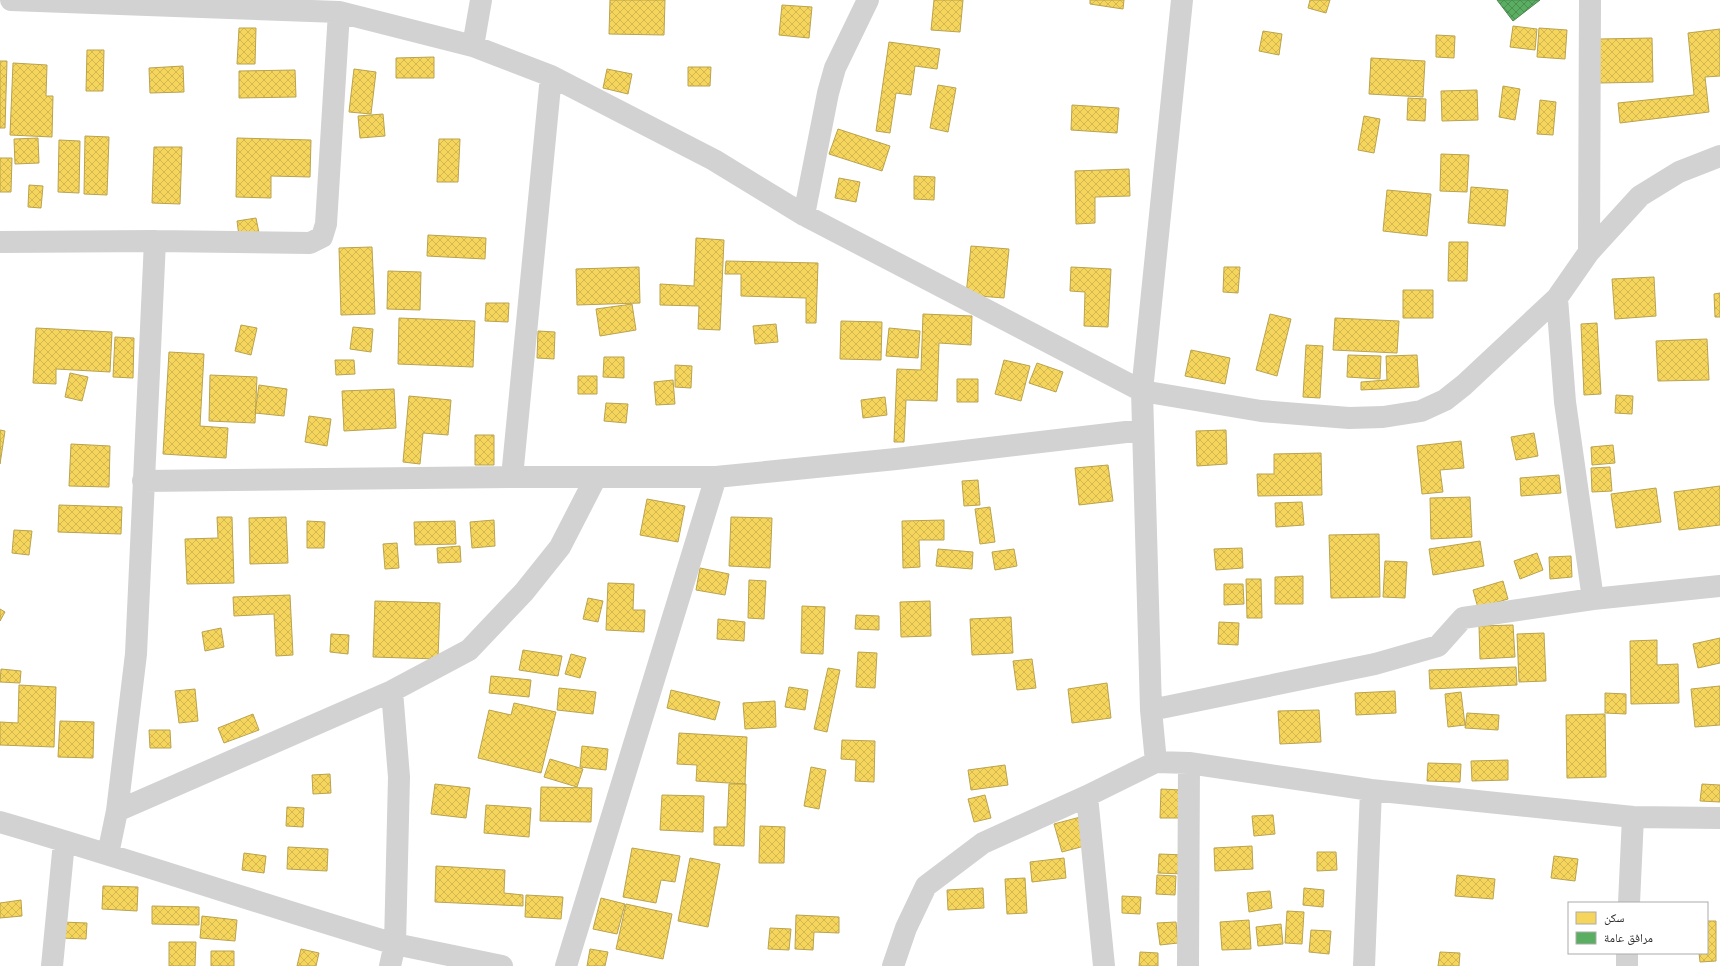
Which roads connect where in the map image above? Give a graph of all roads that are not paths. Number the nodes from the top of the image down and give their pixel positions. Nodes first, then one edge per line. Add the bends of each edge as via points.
1 (11, 0) edge
2 (481, 0) edge
3 (868, 0) edge
4 (1182, 0) edge
5 (1590, 0) edge
6 (339, 12) junction
7 (473, 46) junction
8 (551, 76) junction
9 (1720, 156) edge
10 (804, 215) junction
11 (155, 240) junction
12 (0, 242) edge
13 (1589, 252) junction
14 (1557, 298) junction
15 (1142, 390) junction
16 (1143, 430) junction
17 (512, 477) junction
18 (596, 477) junction
19 (716, 477) junction
20 (143, 481) junction
21 (1720, 586) edge
22 (1593, 599) junction
23 (392, 691) junction
24 (1151, 710) junction
25 (1156, 762) junction
26 (1189, 762) junction
27 (1371, 790) junction
28 (1087, 796) junction
29 (117, 811) junction
30 (1633, 817) junction
31 (1720, 818) edge
32 (0, 822) edge
33 (22, 828) junction
34 (0, 837) edge
35 (64, 842) junction
36 (108, 854) junction
37 (1629, 902) edge
38 (395, 944) junction
39 (1627, 954) edge
40 (52, 966) edge
41 (390, 966) edge
42 (502, 966) edge
43 (566, 966) edge
44 (893, 966) edge
45 (1104, 966) edge
46 (1188, 966) edge
47 (1364, 966) edge
48 (1627, 966) edge

1 - 6 street
2 - 7 street
3 - 10 street via 835,68
4 - 15 street
5 - 13 street
6 - 7 street
6 - 11 street via 326,224 322,238 310,243
7 - 8 street
8 - 10 street via 714,160
8 - 17 street
9 - 13 street via 1679,172 1640,196
10 - 15 street
11 - 12 street
11 - 20 street
13 - 14 street
14 - 15 street via 1464,386 1445,400 1422,411 1383,417 1349,418 1261,411
14 - 22 street via 1565,402
15 - 16 street
16 - 19 street via 896,460
16 - 24 street
17 - 18 street
17 - 20 street
18 - 19 street
18 - 23 street via 560,547 524,592 469,650
19 - 43 street
20 - 29 street via 136,654
21 - 22 street
22 - 24 street via 1463,618 1438,646 1375,664
23 - 29 street
23 - 38 street via 399,777
24 - 25 street
25 - 26 street
25 - 28 street
26 - 27 street
26 - 46 street
27 - 30 street
27 - 47 street
28 - 44 street via 983,843 926,886 906,928
28 - 45 street
29 - 36 street
30 - 31 street
30 - 37 street
32 - 33 street
33 - 34 street
33 - 35 street
35 - 36 street
35 - 40 street
36 - 38 street via 271,908
38 - 41 street
38 - 42 street
39 - 48 street

